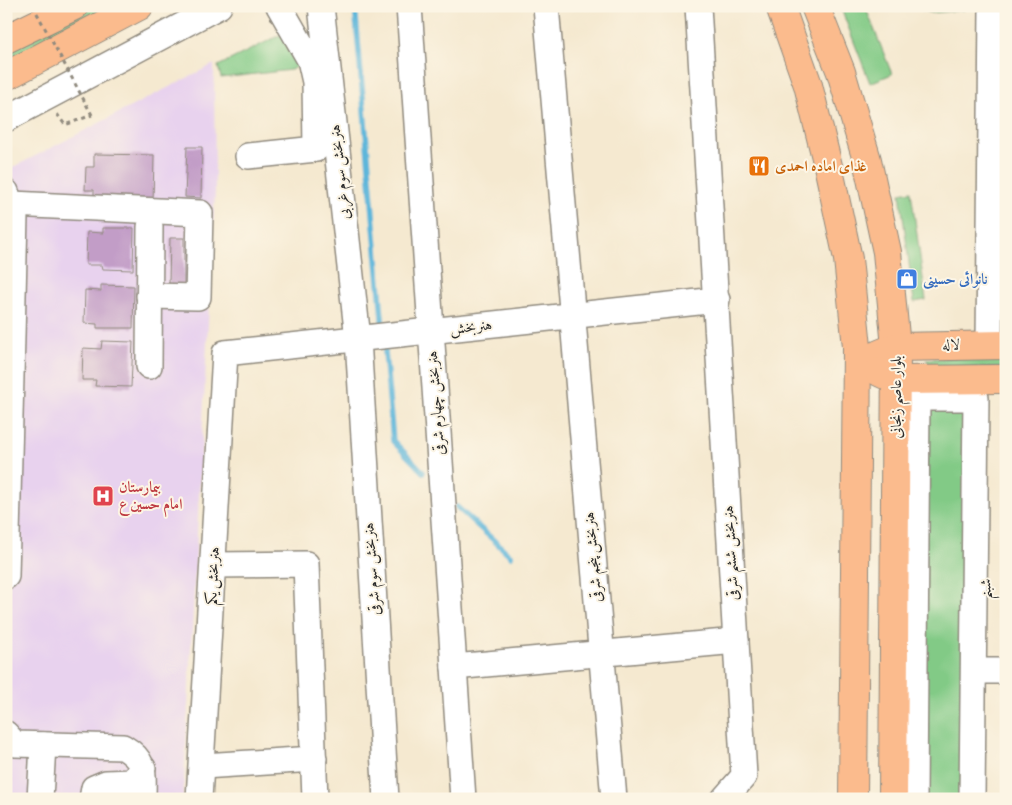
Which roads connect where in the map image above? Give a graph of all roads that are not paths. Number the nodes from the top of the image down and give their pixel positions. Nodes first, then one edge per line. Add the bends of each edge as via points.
1 (74, 6) edge
2 (139, 6) edge
3 (219, 6) edge
4 (280, 6) edge
5 (321, 6) edge
6 (409, 6) edge
7 (546, 6) edge
8 (698, 6) edge
9 (780, 6) edge
10 (815, 6) edge
11 (992, 6) edge
12 (6, 39) edge
13 (6, 76) edge
14 (999, 78) edge
15 (6, 119) edge
16 (248, 156) dead end
17 (9, 198) edge
18 (150, 227) dead end
19 (149, 296) junction
20 (717, 300) junction
21 (573, 316) junction
22 (431, 332) junction
23 (358, 339) junction
24 (998, 344) edge
25 (896, 347) junction
26 (225, 352) joint
27 (857, 363) junction
28 (149, 366) dead end
29 (997, 379) edge
30 (896, 380) junction
31 (7, 508) edge
32 (214, 565) junction
33 (6, 576) edge
34 (736, 641) junction
35 (602, 653) junction
36 (454, 667) junction
37 (996, 671) edge
38 (6, 734) edge
39 (42, 744) junction
40 (314, 759) junction
41 (202, 766) junction
42 (143, 768) junction
43 (40, 799) edge
44 (92, 799) edge
45 (143, 799) edge
46 (200, 799) edge
47 (315, 799) edge
48 (386, 799) edge
49 (463, 799) edge
50 (614, 799) edge
51 (724, 799) edge
52 (853, 799) edge
53 (893, 799) edge
54 (914, 799) edge
55 (972, 799) edge
56 (984, 799) edge

1 - 12 main road
2 - 13 main road
3 - 15 street
4 - 16 street via 310,60 315,82 316,150
5 - 23 street, هنربخش سوم غربی
6 - 22 street, هنربخش چهارم شرقی
7 - 21 street, هنربخش پنجم شرقی
8 - 20 street, هنربخش ششم شرقی
9 - 27 main road via 808,85 848,258
10 - 25 main road, بلوار عاصم زنجانی via 841,72 867,160 888,252
11 - 14 street
14 - 24 street
17 - 19 street via 200,213 198,297
17 - 31 street via 15,216
18 - 19 street
19 - 28 street
20 - 21 street, هنربخش
20 - 34 street, هنربخش ششم شرقی
21 - 22 street, هنربخش
21 - 35 street, هنربخش پنجم شرقی
22 - 23 street, هنربخش
22 - 36 street, هنربخش چهارم شرقی
23 - 26 street, هنربخش
23 - 48 street, هنربخش سوم شرقی
24 - 25 main road, لاله
25 - 27 main road
25 - 30 main road, بلوار عاصم زنجانی
26 - 32 street, هنربخش یکم
27 - 30 main road
27 - 52 main road
29 - 30 main road
29 - 37 street, شبنم
30 - 53 main road, بلوار عاصم زنجانی
31 - 33 street
32 - 40 street via 306,564
32 - 41 street, هنربخش یکم
34 - 35 street
34 - 51 street, هنربخش ششم شرقی via 744,776
35 - 36 street
35 - 50 street, هنربخش پنجم شرقی
36 - 49 street, هنربخش چهارم شرقی
37 - 56 street, شبنم
38 - 39 street via 15,744
39 - 42 street via 123,747 136,755
39 - 43 street
40 - 41 street
40 - 47 street
41 - 46 street, هنربخش یکم
42 - 44 street via 132,782 106,783 94,788
42 - 45 street
54 - 55 street via 917,398 976,398

